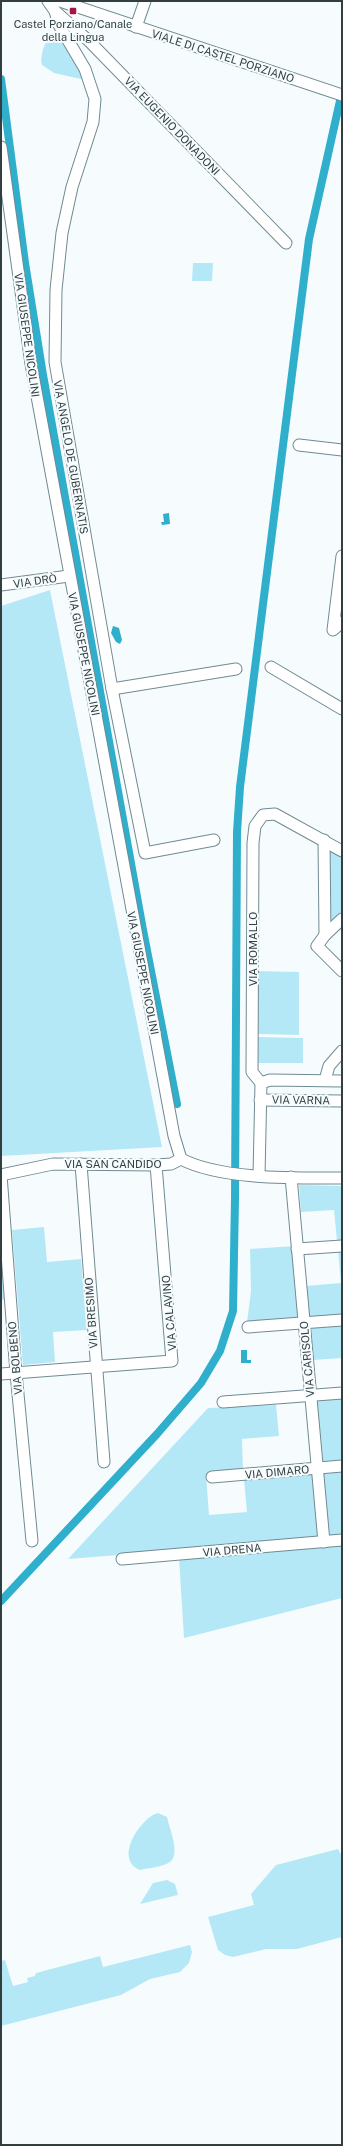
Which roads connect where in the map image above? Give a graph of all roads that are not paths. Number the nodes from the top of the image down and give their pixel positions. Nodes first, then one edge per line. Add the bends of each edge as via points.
1 (48, 1) edge
2 (145, 1) edge
3 (57, 6) edge
4 (136, 27) junction
5 (337, 93) edge
6 (1, 147) edge
7 (286, 243) dead end
8 (298, 444) dead end
9 (342, 450) edge
10 (342, 556) edge
11 (69, 576) junction
12 (1, 585) edge
13 (342, 622) edge
14 (271, 667) dead end
15 (236, 669) dead end
16 (112, 689) junction
17 (342, 709) edge
18 (214, 840) dead end
19 (324, 840) junction
20 (342, 851) edge
21 (342, 919) edge
22 (326, 935) junction
23 (342, 971) edge
24 (342, 1051) edge
25 (325, 1080) junction
26 (342, 1080) edge
27 (261, 1083) junction
28 (260, 1100) junction
29 (342, 1101) edge
30 (181, 1159) junction
31 (81, 1164) junction
32 (156, 1165) junction
33 (1, 1175) edge
34 (258, 1176) junction
35 (291, 1177) junction
36 (342, 1178) edge
37 (342, 1246) edge
38 (297, 1249) junction
39 (342, 1320) edge
40 (304, 1323) junction
41 (248, 1327) dead end
42 (95, 1367) junction
43 (16, 1373) junction
44 (1, 1374) edge
45 (342, 1393) edge
46 (310, 1396) junction
47 (223, 1402) dead end
48 (104, 1462) dead end
49 (342, 1466) edge
50 (317, 1469) junction
51 (212, 1477) dead end
52 (342, 1540) edge
53 (32, 1541) dead end
54 (324, 1542) junction
55 (122, 1559) dead end

1 - 3 street, VIA ANGELO DE GUBERNATIS
2 - 4 street
3 - 4 street, VIALE DI CASTEL PORZIANO
3 - 7 street, VIA EUGENIO DONADONI
3 - 16 street, VIA ANGELO DE GUBERNATIS via 59,25 85,69 95,99 93,122 72,187 62,233 55,313 55,362
4 - 5 street, VIALE DI CASTEL PORZIANO
6 - 11 street, VIA GIUSEPPE NICOLINI via 30,364
8 - 9 street
10 - 13 street via 334,630
11 - 12 street, VIA DRÒ
11 - 30 street, VIA GIUSEPPE NICOLINI via 174,1136
14 - 17 street
15 - 16 street
16 - 18 street, VIA ANGELO DE GUBERNATIS via 145,853
19 - 20 street
19 - 22 street
19 - 27 street, VIA ROMALLO via 275,814 263,815 255,826 252,1072
21 - 22 street
22 - 23 street via 317,946
24 - 25 street via 329,1066
25 - 26 street
25 - 27 street via 270,1080
27 - 28 street
28 - 29 street, VIA VARNA
28 - 34 street
30 - 32 street, VIA SAN CANDIDO via 171,1164
30 - 34 street via 223,1173
31 - 32 street, VIA SAN CANDIDO
31 - 33 street, VIA SAN CANDIDO via 53,1164
31 - 42 street, VIA BRESIMO
32 - 42 street, VIA CALAVINO via 172,1360
33 - 43 street, VIA BOLBENO
34 - 35 street
35 - 36 street
35 - 38 street, VIA CARISOLO
37 - 38 street
38 - 40 street, VIA CARISOLO
39 - 40 street
40 - 41 street
40 - 46 street, VIA CARISOLO
42 - 43 street, VIA CALAVINO
42 - 48 street, VIA BRESIMO
43 - 44 street, VIA CALAVINO
43 - 53 street, VIA BOLBENO
45 - 46 street
46 - 47 street
46 - 50 street, VIA CARISOLO
49 - 50 street, VIA DIMARO
50 - 51 street, VIA DIMARO
50 - 54 street, VIA CARISOLO
52 - 54 street, VIA DRENA
54 - 55 street, VIA DRENA

